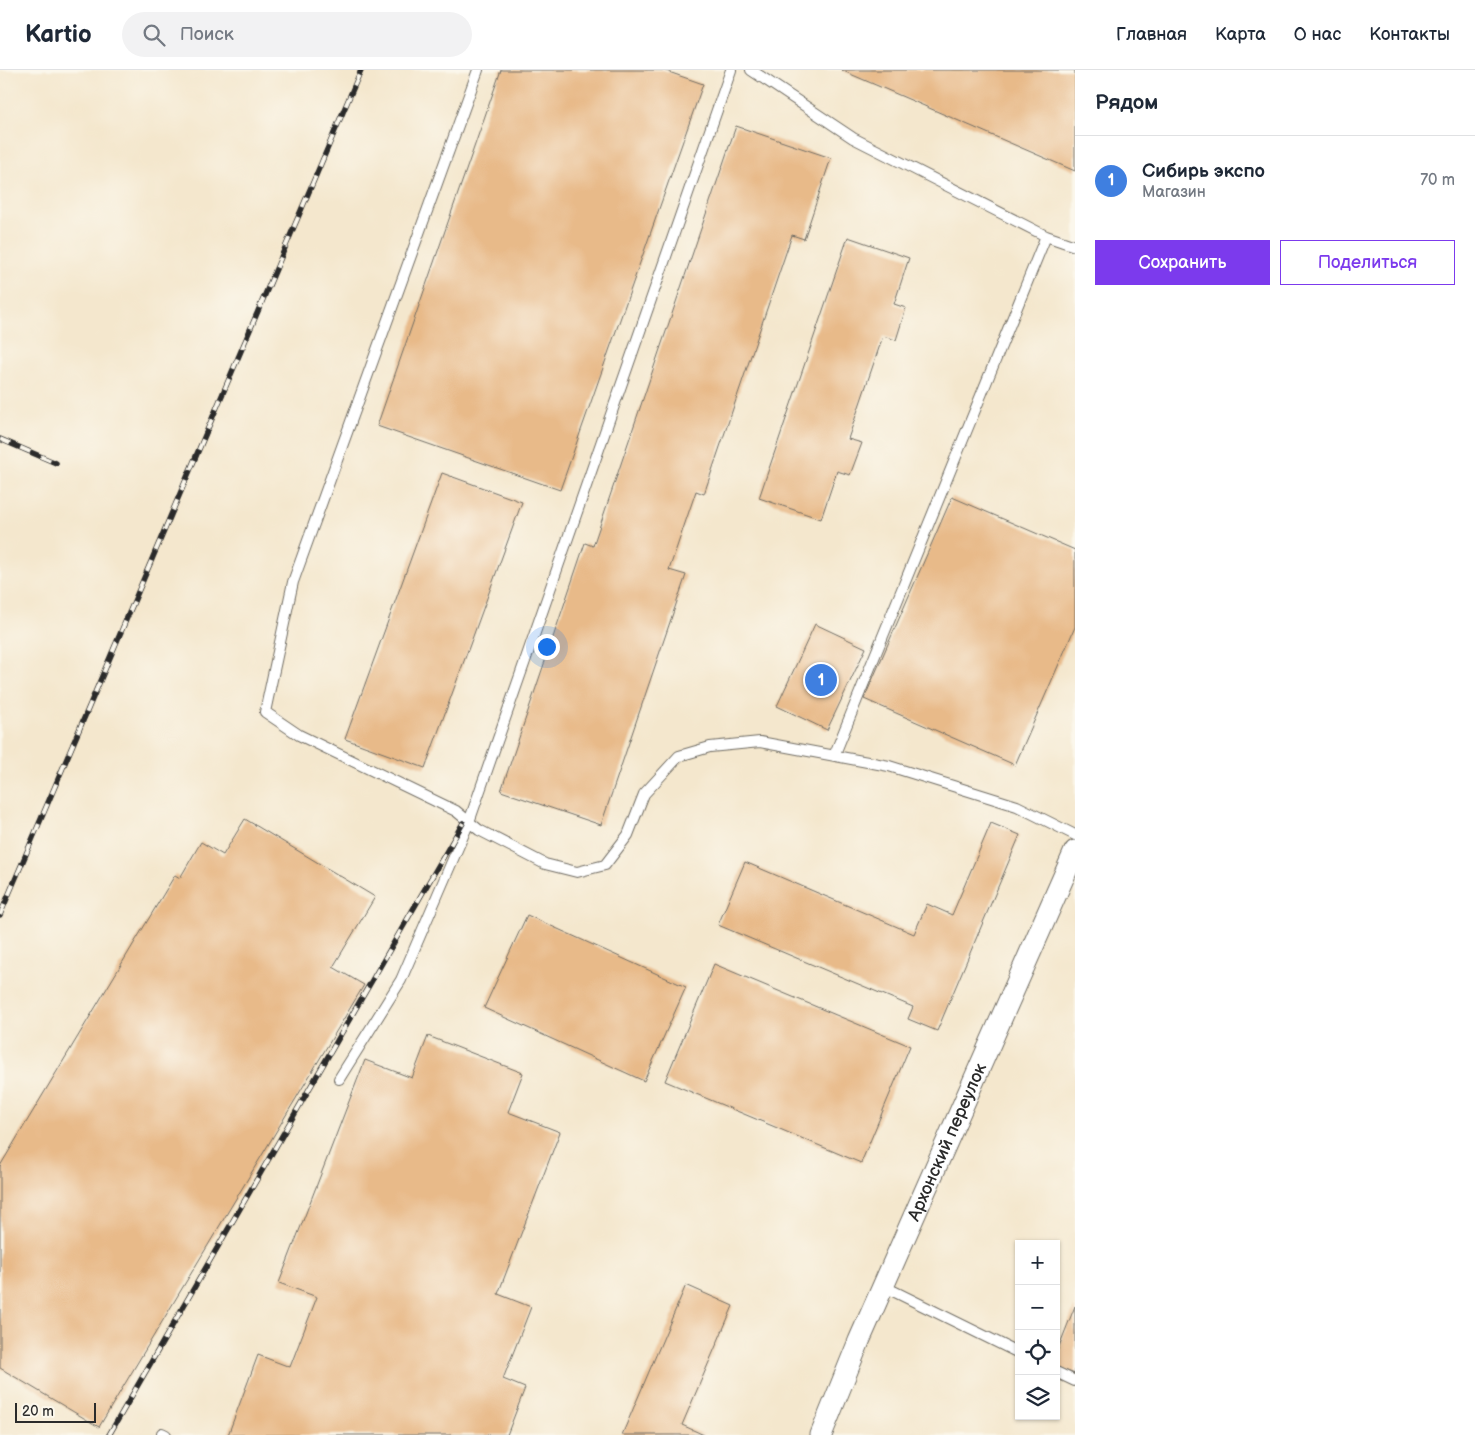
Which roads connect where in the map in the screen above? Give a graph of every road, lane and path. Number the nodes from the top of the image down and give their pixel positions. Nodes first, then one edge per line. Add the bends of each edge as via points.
1 (478, 70) edge
2 (730, 70) edge
3 (751, 70) edge
4 (1046, 236) junction
5 (1075, 246) edge
6 (834, 756) junction
7 (469, 822) junction
8 (1075, 835) edge
9 (1075, 851) edge
10 (339, 1080) dead end
11 (883, 1286) junction
12 (1015, 1352) edge
13 (1060, 1374) edge
14 (1075, 1381) edge
15 (820, 1435) edge

1 - 7 lane via 293,582 265,712 299,734 456,811
2 - 7 lane
3 - 4 lane via 853,138
4 - 5 lane
4 - 6 lane
6 - 7 lane via 760,742 710,748 679,756 644,794 628,835 605,865 577,872 545,864
6 - 8 lane via 889,766 1016,806
7 - 10 lane via 401,980
9 - 11 street, Архонский переулок
11 - 12 lane
11 - 15 street, Архонский переулок
13 - 14 lane

